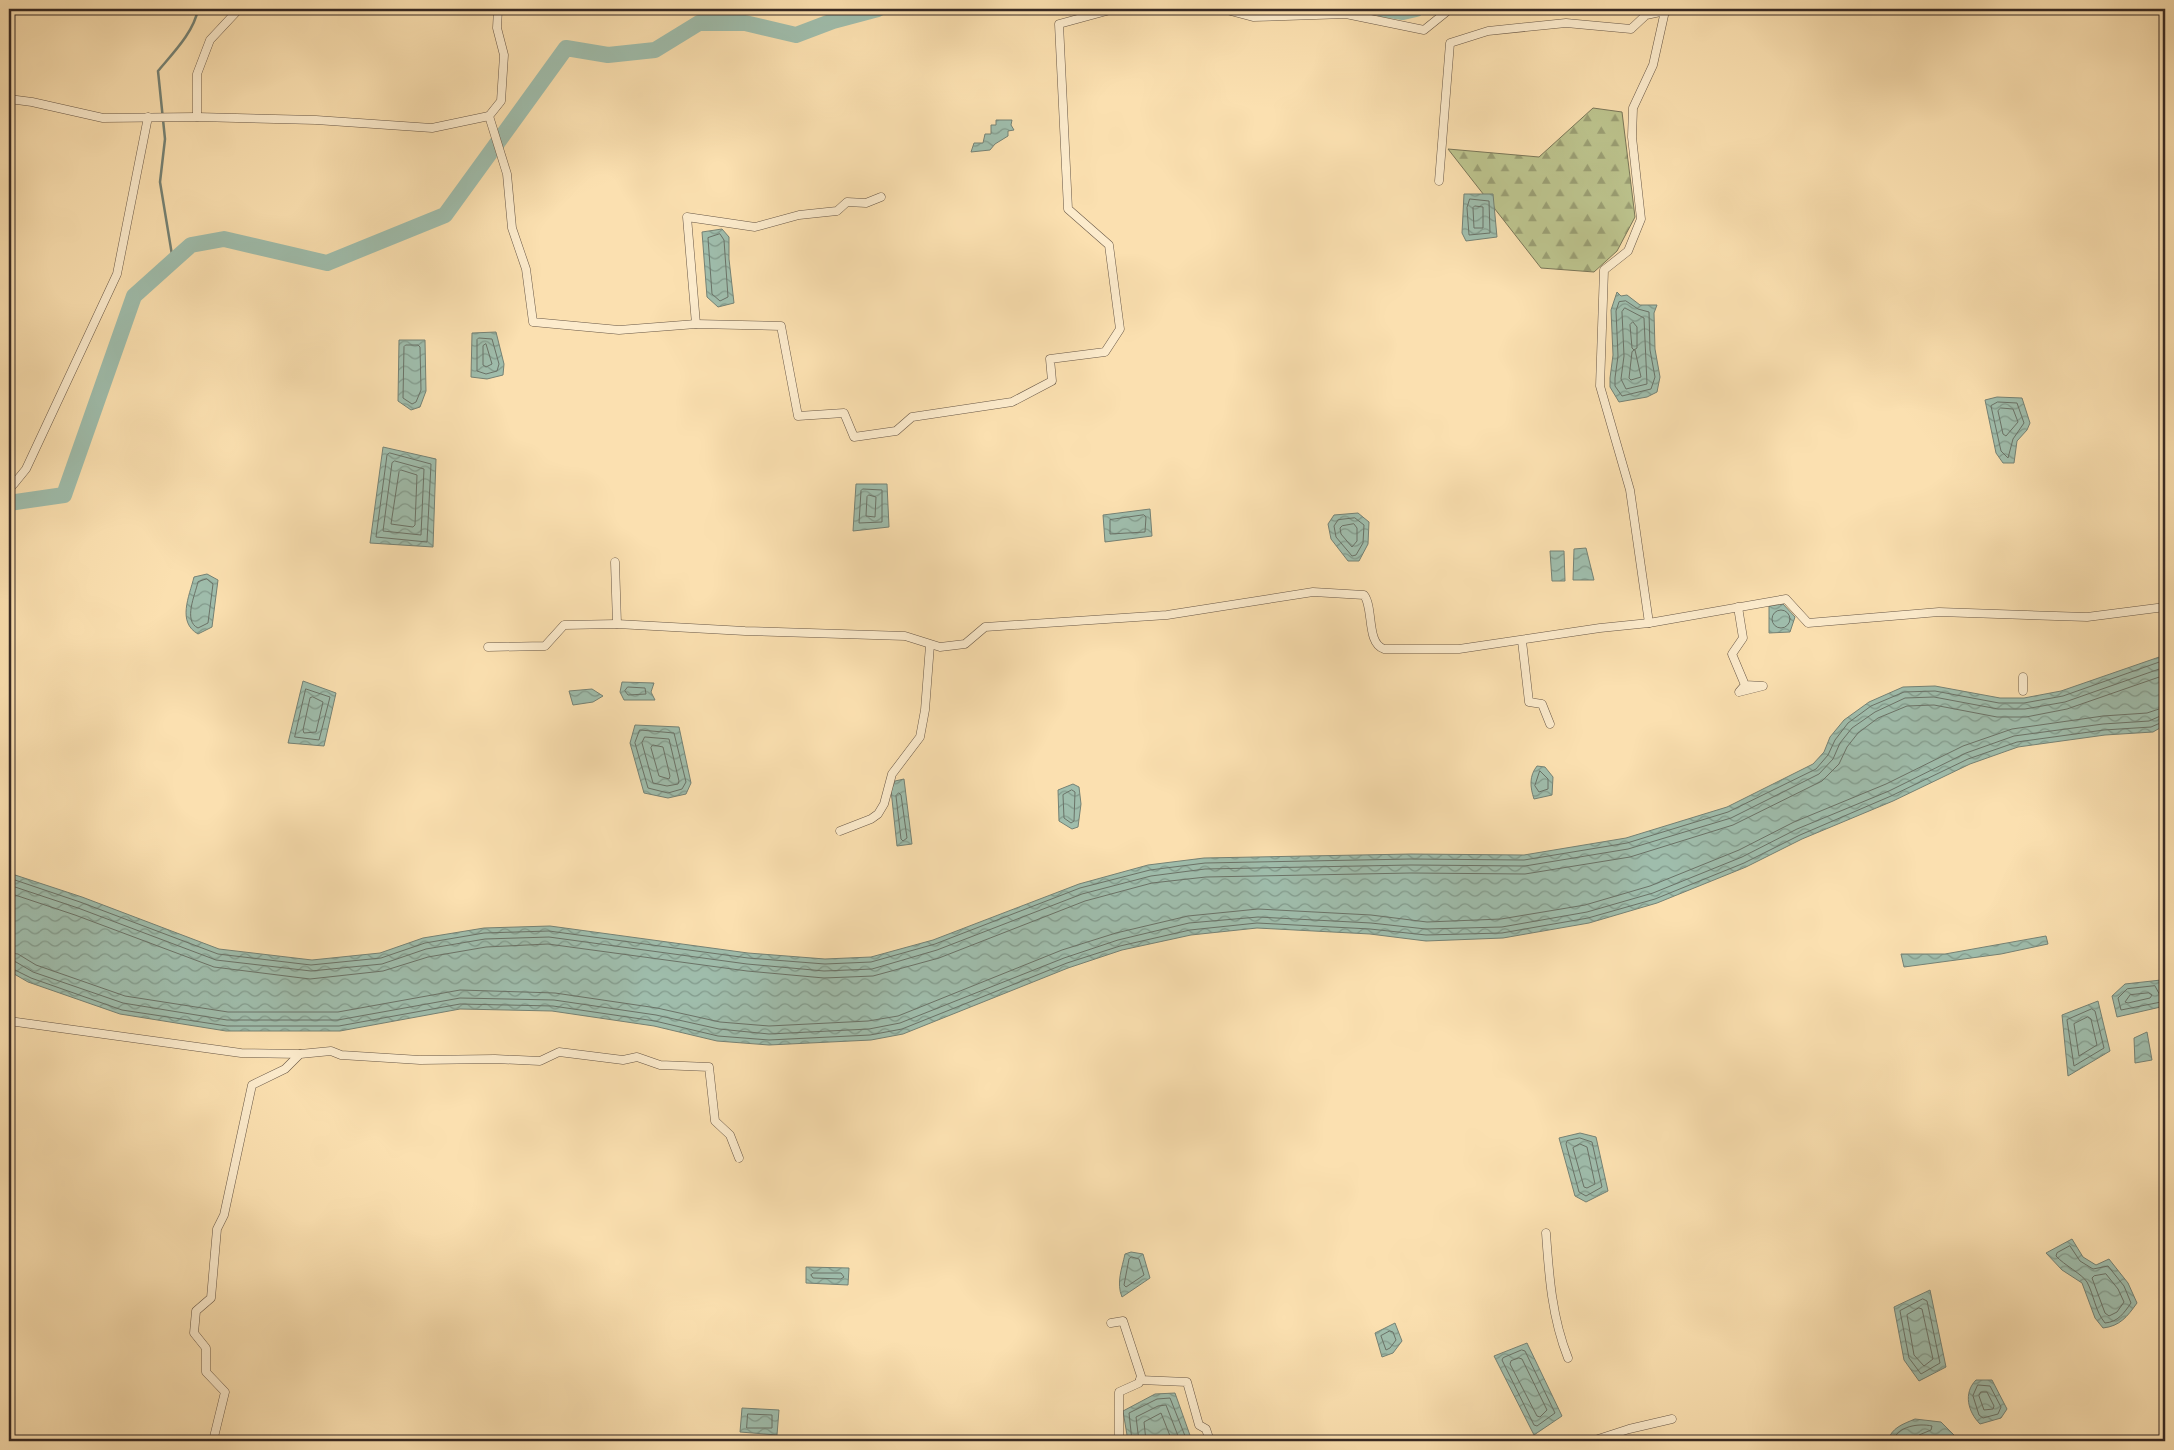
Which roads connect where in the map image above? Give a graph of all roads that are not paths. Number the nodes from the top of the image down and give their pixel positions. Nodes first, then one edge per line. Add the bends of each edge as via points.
1 (239, 9) edge
2 (498, 9) edge
3 (1114, 9) edge
4 (1223, 9) edge
5 (1450, 9) edge
6 (1686, 9) edge
7 (1665, 11) junction
8 (9, 99) edge
9 (489, 116) junction
10 (197, 117) junction
11 (148, 118) junction
12 (1440, 181) dead end
13 (881, 197) dead end
14 (696, 324) junction
15 (9, 486) edge
16 (615, 562) dead end
17 (2165, 607) edge
18 (1738, 608) junction
19 (1853, 619) junction
20 (1649, 623) junction
21 (617, 624) junction
22 (1854, 629) dead end
23 (1522, 641) junction
24 (930, 645) junction
25 (488, 647) dead end
26 (2023, 677) dead end
27 (1746, 685) dead end
28 (2023, 691) dead end
29 (1550, 724) dead end
30 (840, 831) dead end
31 (9, 1021) edge
32 (300, 1054) junction
33 (739, 1158) dead end
34 (1546, 1233) dead end
35 (1111, 1323) dead end
36 (1568, 1358) dead end
37 (1140, 1380) junction
38 (1672, 1419) dead end
39 (213, 1441) edge
40 (1119, 1441) edge
41 (1210, 1441) edge
42 (1592, 1441) edge

1 - 10 street via 210,40 197,74
2 - 9 street via 504,56 501,101
3 - 14 street via 1059,24 1068,209 1109,245 1120,330 1104,352 1050,360 1052,380 1012,402 912,416 896,431 854,437 844,413 798,416 781,326
4 - 5 street via 1253,17 1346,14 1424,30
6 - 7 street
7 - 12 street via 1646,15 1631,29 1566,23 1488,31 1450,43
7 - 20 street via 1653,65 1633,108 1632,137 1641,219 1628,251 1604,270 1600,376 1600,386 1630,490
8 - 11 street via 103,118
9 - 10 street via 432,128 316,120
9 - 14 street via 507,174 512,228 526,269 533,322 619,330
10 - 11 street
11 - 15 street via 117,274 26,469
13 - 14 street via 866,203 848,202 837,211 799,215 755,227 687,217
16 - 21 street
17 - 19 street via 2087,617 1939,612
18 - 19 street via 1786,599 1808,623
18 - 20 street
18 - 27 street via 1743,638 1732,654
19 - 22 street
20 - 23 street
21 - 24 street via 905,636
21 - 25 street via 564,625 545,646
23 - 24 street via 1459,649 1379,648 1369,622 1369,602 1364,595 1313,592 1167,615 986,627 962,645
23 - 29 street via 1529,702 1542,704
24 - 30 street via 920,737 892,774 878,814
26 - 28 street
31 - 32 street via 242,1053
32 - 33 street via 331,1051 341,1055 420,1060 495,1058 540,1061 559,1052 623,1060 637,1057 660,1065 709,1067 715,1120 730,1135
32 - 39 street via 285,1069 252,1085 224,1215 217,1229 211,1298 196,1311 194,1333 206,1348 206,1372 225,1392
34 - 36 street via 1555,1315
35 - 37 street via 1123,1320
37 - 40 street via 1118,1392
37 - 41 street via 1187,1382 1198,1425 1206,1430
38 - 42 street

